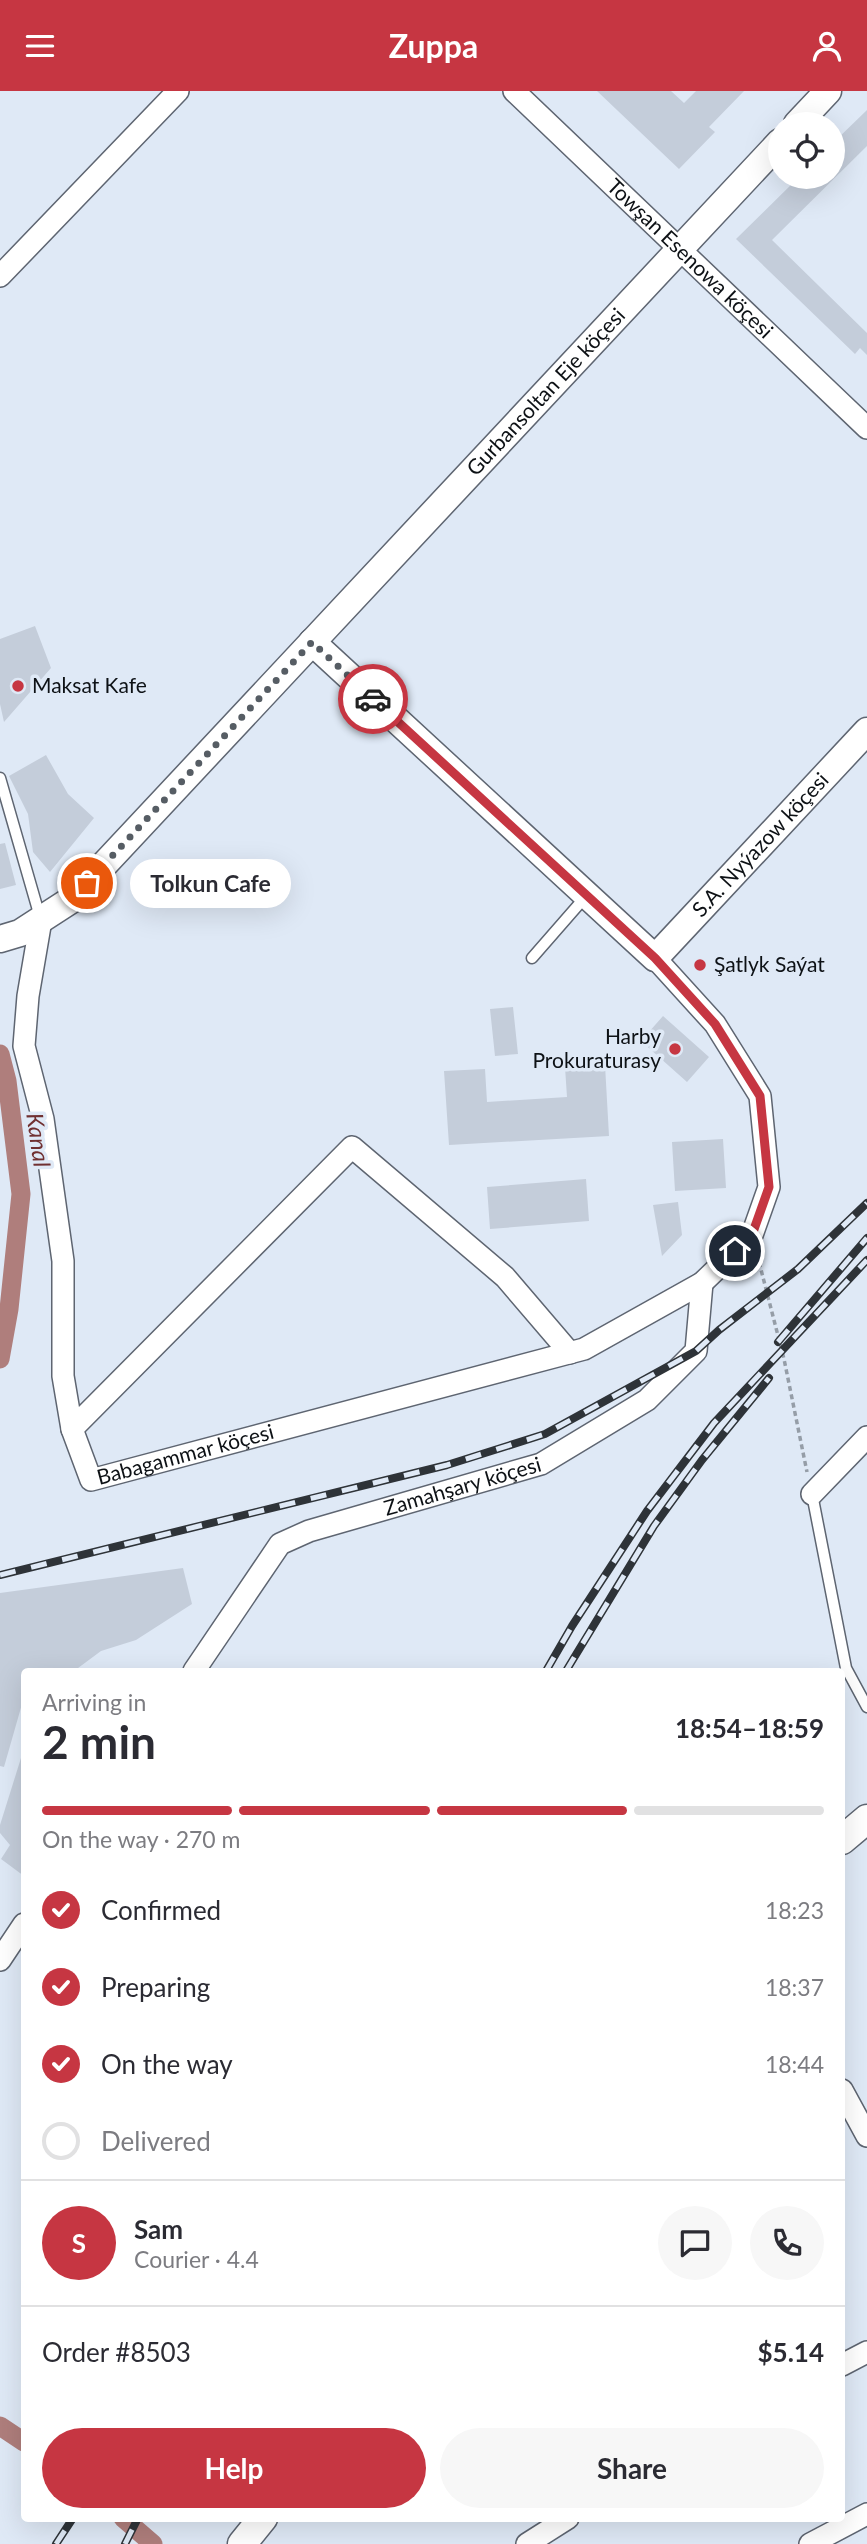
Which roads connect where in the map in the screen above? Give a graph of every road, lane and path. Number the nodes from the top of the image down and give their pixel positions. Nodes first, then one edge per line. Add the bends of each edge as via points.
1 (178, 91) edge
2 (514, 91) edge
3 (828, 91) edge
4 (808, 112) edge
5 (768, 155) edge
6 (679, 251) junction
7 (0, 276) edge
8 (867, 428) edge
9 (312, 642) junction
10 (867, 731) edge
11 (0, 778) edge
12 (587, 895) junction
13 (20, 931) edge
14 (531, 958) dead end
15 (655, 958) junction
16 (752, 1235) junction
17 (702, 1283) junction
18 (570, 1353) junction
19 (72, 1429) junction
20 (867, 1437) edge
21 (812, 1494) junction
22 (196, 1668) edge
23 (867, 1707) edge
24 (867, 1819) edge
25 (845, 1837) edge
26 (21, 1928) edge
27 (0, 1960) edge
28 (845, 2096) edge
29 (867, 2136) edge
30 (867, 2353) edge
31 (845, 2364) edge
32 (866, 2518) edge
33 (260, 2522) edge
34 (562, 2522) edge
35 (243, 2544) edge
36 (527, 2544) edge
37 (810, 2544) edge

1 - 7 street
2 - 6 street, Towşan Esenowa köçesi
3 - 4 street
5 - 6 street, Gurbansoltan Eje köçesi
6 - 8 street, Towşan Esenowa köçesi
6 - 9 street, Gurbansoltan Eje köçesi
9 - 12 street
9 - 13 street, Gurbansoltan Eje köçesi via 71,900
10 - 15 street, S.A. Nyýazow köçesi
11 - 13 lane
12 - 14 lane
12 - 15 street
13 - 19 street, Babagammar köçesi via 28,996 24,1045 43,1119 63,1261 63,1376
15 - 16 street, Babagammar köçesi via 715,1024 760,1096 769,1187
16 - 17 street, Babagammar köçesi
16 - 21 path via 785,1359
17 - 18 street, Babagammar köçesi
17 - 22 street, Zamahşary köçesi via 696,1350 647,1400 541,1464 309,1531 280,1544
18 - 19 street, Babagammar köçesi via 91,1480
18 - 19 street via 505,1277 352,1147
20 - 21 street
21 - 23 lane via 846,1668
24 - 25 main road
26 - 27 street
28 - 29 street
30 - 31 street
32 - 37 street
33 - 35 main road
34 - 36 street

